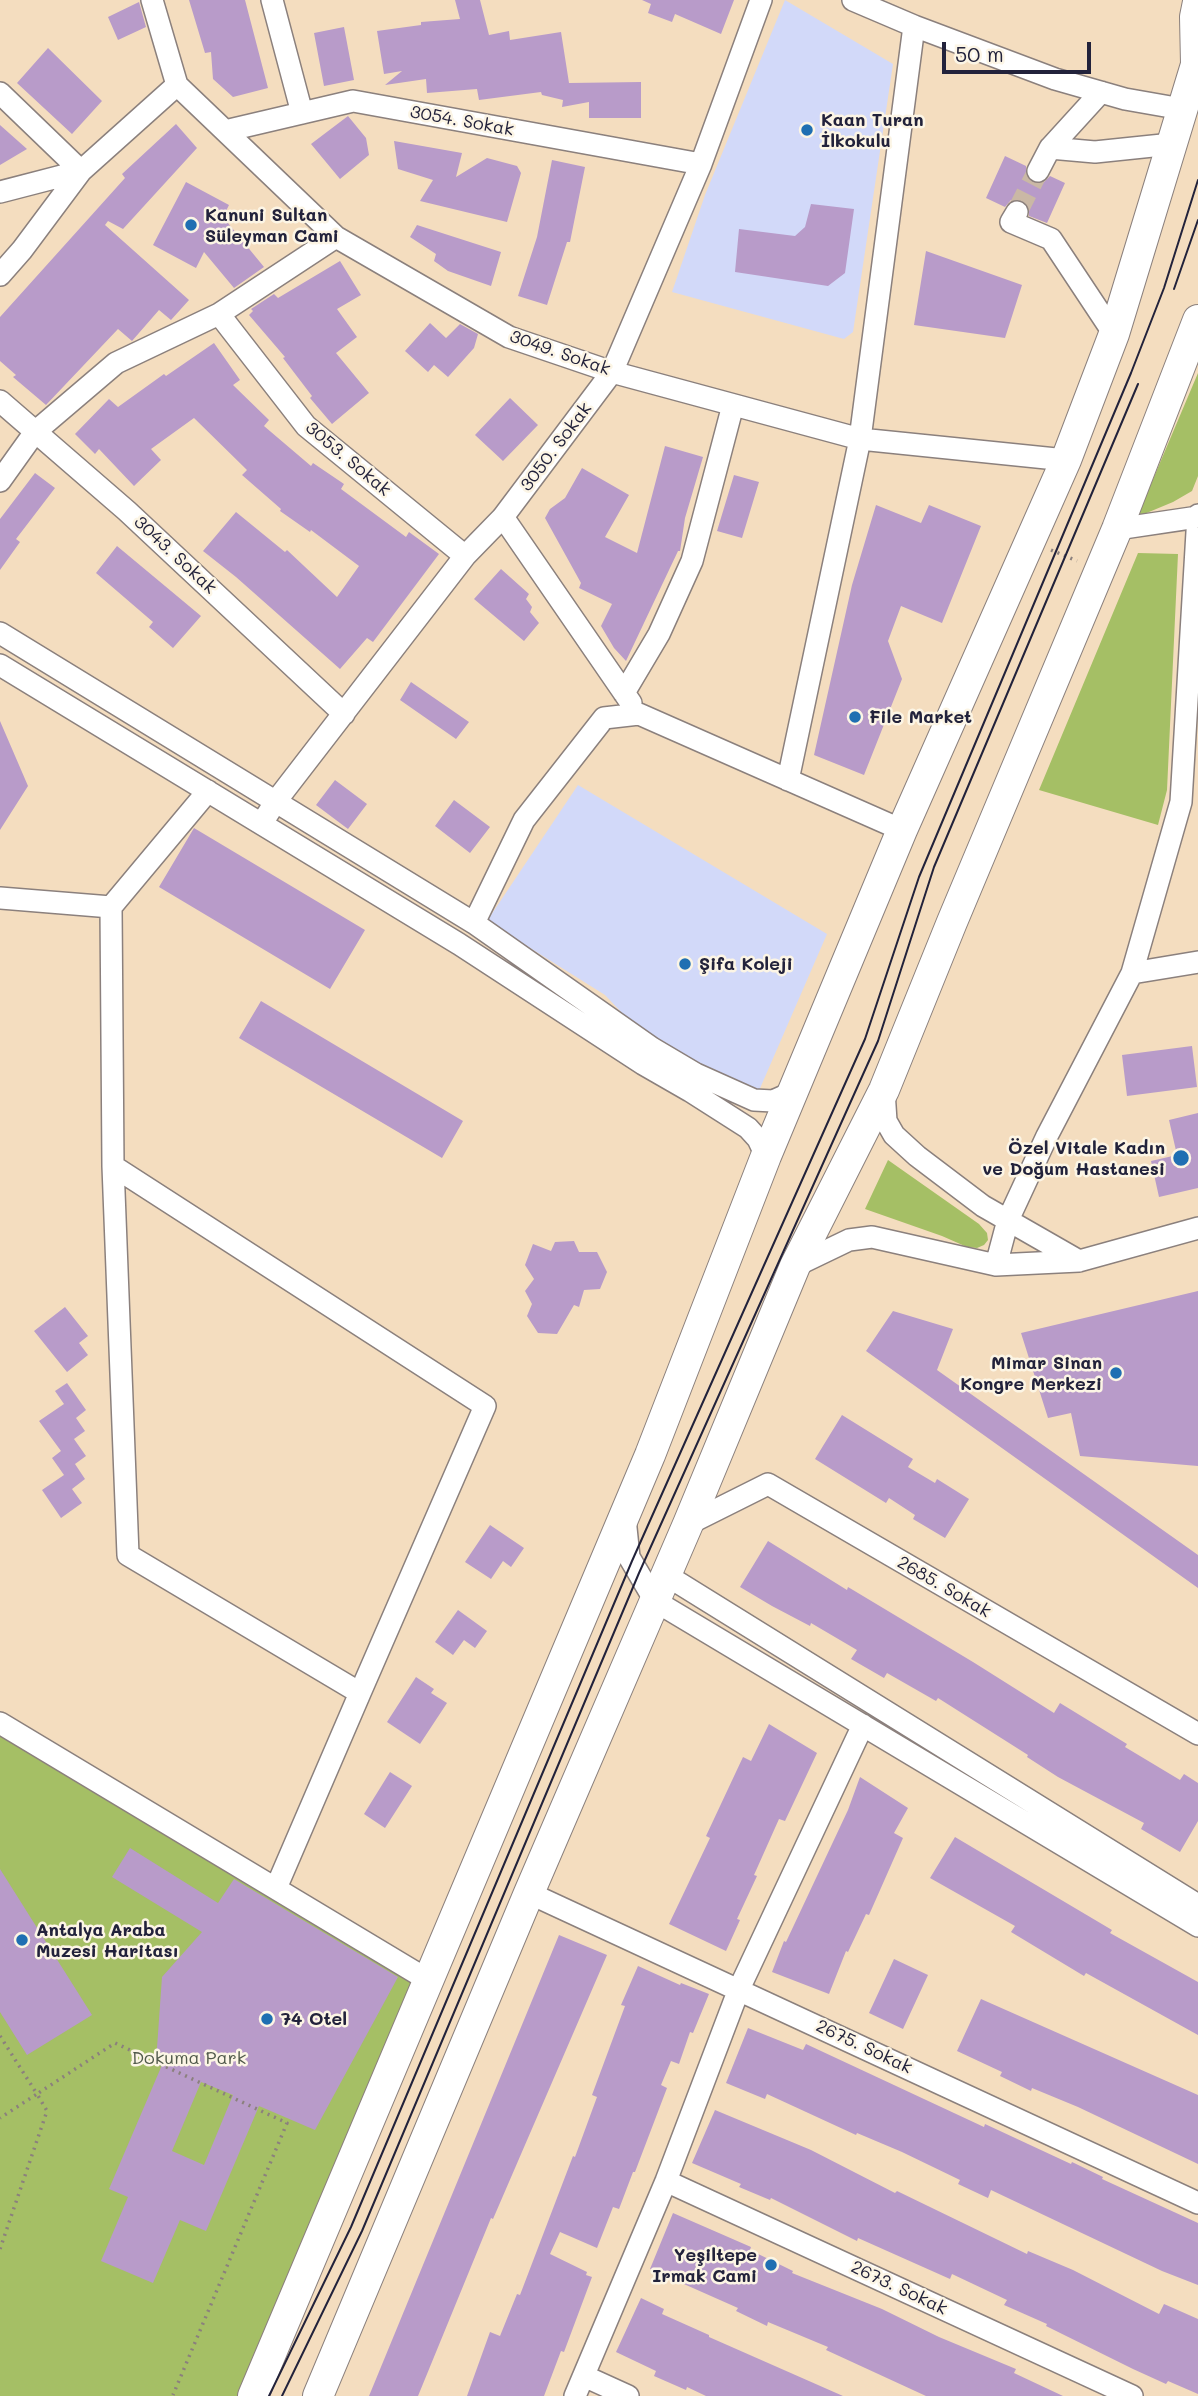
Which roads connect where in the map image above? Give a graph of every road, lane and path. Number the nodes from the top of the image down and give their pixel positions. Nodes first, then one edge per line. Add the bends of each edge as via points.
1 (152, 0) edge
2 (272, 0) edge
3 (761, 0) edge
4 (853, 0) edge
5 (1198, 2) edge
6 (914, 26) junction
7 (1197, 61) edge
8 (177, 85) junction
9 (1101, 92) junction
10 (0, 93) edge
11 (1182, 109) junction
12 (302, 114) junction
13 (225, 131) junction
14 (1172, 144) junction
15 (1050, 148) junction
16 (701, 163) junction
17 (81, 171) junction
18 (1038, 171) tunnel mouth
19 (0, 192) edge
20 (1017, 212) dead end
21 (336, 237) junction
22 (0, 275) edge
23 (219, 314) junction
24 (1198, 320) edge
25 (1114, 334) junction
26 (612, 372) junction
27 (0, 401) edge
28 (733, 405) junction
29 (35, 432) junction
30 (860, 439) junction
31 (1066, 460) junction
32 (0, 481) edge
33 (1198, 516) edge
34 (503, 517) junction
35 (1117, 529) junction
36 (1030, 541) junction
37 (465, 556) junction
38 (1100, 570) junction
39 (0, 634) edge
40 (0, 665) edge
41 (624, 693) junction
42 (344, 714) junction
43 (639, 715) junction
44 (788, 780) junction
45 (208, 791) junction
46 (1189, 800) edge
47 (276, 801) junction
48 (262, 823) junction
49 (902, 830) junction
50 (0, 898) edge
51 (111, 907) junction
52 (474, 923) junction
53 (1198, 962) edge
54 (1132, 973) junction
55 (693, 1082) junction
56 (884, 1090) junction
57 (793, 1092) junction
58 (766, 1156) junction
59 (113, 1166) junction
60 (1008, 1220) junction
61 (1198, 1228) edge
62 (1079, 1261) junction
63 (996, 1265) junction
64 (795, 1266) junction
65 (625, 1516) junction
66 (688, 1524) junction
67 (661, 1588) junction
68 (360, 1693) junction
69 (0, 1723) edge
70 (863, 1725) junction
71 (1198, 1734) edge
72 (276, 1888) junction
73 (529, 1893) junction
74 (1198, 1905) edge
75 (1198, 1926) edge
76 (428, 1980) junction
77 (739, 1989) junction
78 (0, 2036) edge
79 (37, 2094) junction
80 (0, 2118) edge
81 (666, 2181) junction
82 (1198, 2203) edge
83 (0, 2249) edge
84 (584, 2376) junction
85 (173, 2395) edge
86 (253, 2396) edge
87 (318, 2396) edge
88 (575, 2396) edge
89 (628, 2396) edge
90 (1132, 2396) edge

1 - 8 street, 3049. Sokak
2 - 12 street
3 - 16 street, 3050. Sokak
4 - 6 street
5 - 7 highway
6 - 9 street
6 - 30 street
7 - 11 highway
8 - 13 street, 3049. Sokak
8 - 17 street
9 - 11 street
9 - 15 street
10 - 17 street
11 - 14 highway
12 - 13 street, 3054. Sokak
12 - 16 street, 3054. Sokak via 353,101
13 - 21 street, 3049. Sokak
14 - 15 street via 1095,152
14 - 25 highway
15 - 18 street
16 - 26 street, 3050. Sokak
17 - 19 street
17 - 22 street
20 - 25 street via 1011,222 1051,239
21 - 23 street
21 - 26 street, 3049. Sokak via 509,337
23 - 29 street via 116,363
23 - 37 street, 3053. Sokak via 306,426
24 - 35 highway
25 - 31 highway
26 - 28 street, 3049. Sokak
26 - 34 street, 3050. Sokak
27 - 29 street, 3043. Sokak
28 - 30 street, 3049. Sokak
28 - 41 street via 692,561 659,634
29 - 32 street
29 - 42 street, 3043. Sokak via 127,511
30 - 31 street, 3049. Sokak
30 - 44 street
31 - 36 highway
33 - 35 street
33 - 46 street
34 - 37 street, 3050. Sokak
34 - 41 street
35 - 38 highway
36 - 38 path
36 - 49 highway
37 - 42 street, 3050. Sokak
38 - 56 highway
39 - 47 street
40 - 45 street
41 - 43 street
42 - 47 street, 3050. Sokak
43 - 44 street
43 - 52 street via 604,718 524,820
44 - 49 street
45 - 48 street
45 - 51 street
46 - 54 street
47 - 48 street, 3050. Sokak
47 - 52 street
48 - 55 street via 632,1056
49 - 57 highway
50 - 51 street
51 - 59 street
52 - 55 street
53 - 54 street
54 - 60 street
55 - 57 street via 754,1100 773,1101
55 - 58 street via 748,1128
56 - 60 street via 886,1121 894,1135 983,1206
56 - 64 highway
57 - 58 highway
58 - 65 highway
59 - 68 street via 128,1555
59 - 68 street via 485,1406
60 - 62 street
60 - 63 street
61 - 62 street
62 - 63 street
63 - 64 street via 872,1237 849,1240
64 - 66 highway
65 - 67 street via 629,1557
65 - 76 highway
66 - 67 highway
66 - 71 street, 2685. Sokak via 768,1484
67 - 70 street
67 - 73 highway
67 - 74 street
68 - 72 street
69 - 72 street
70 - 75 street
70 - 77 street
72 - 76 street
73 - 77 street, 2675. Sokak
73 - 87 highway
76 - 86 highway
77 - 81 street
77 - 82 street, 2675. Sokak
78 - 79 path
79 - 80 path
79 - 83 path via 47,2111
79 - 85 path via 115,2043 287,2123
81 - 84 street
81 - 90 street, 2673. Sokak
84 - 88 street
84 - 89 street

